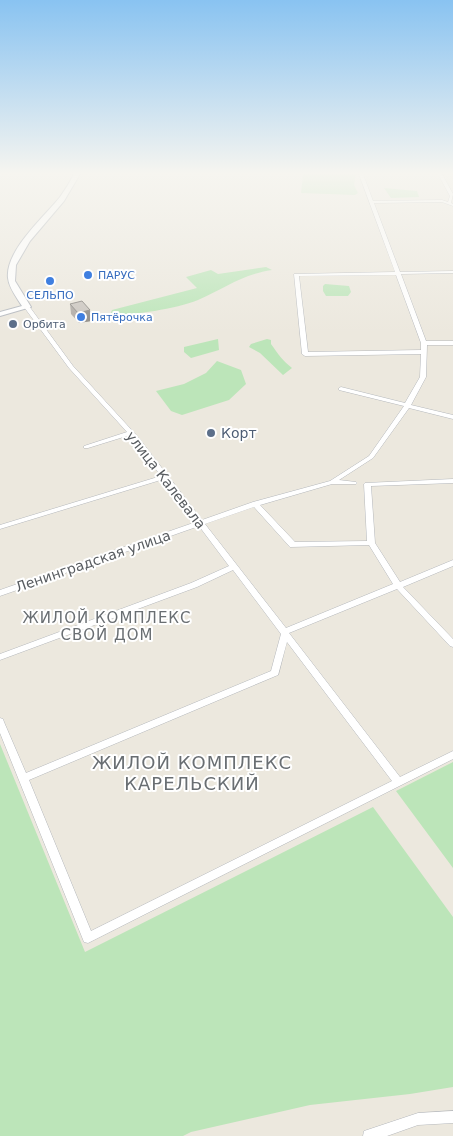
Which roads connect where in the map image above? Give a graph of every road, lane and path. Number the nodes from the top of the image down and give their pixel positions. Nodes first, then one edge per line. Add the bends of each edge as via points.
1 (39, 227) edge
2 (381, 227) edge
3 (453, 272) edge
4 (397, 273) junction
5 (27, 308) junction
6 (0, 314) edge
7 (424, 343) junction
8 (453, 343) edge
9 (424, 352) junction
10 (341, 389) dead end
11 (407, 406) junction
12 (453, 416) edge
13 (131, 433) junction
14 (86, 447) dead end
15 (165, 477) junction
16 (453, 481) edge
17 (332, 482) junction
18 (354, 484) dead end
19 (254, 504) junction
20 (200, 524) junction
21 (0, 527) edge
22 (371, 544) junction
23 (453, 564) edge
24 (233, 567) junction
25 (399, 586) junction
26 (0, 593) edge
27 (285, 632) junction
28 (453, 644) edge
29 (0, 657) edge
30 (0, 722) edge
31 (453, 755) edge
32 (23, 778) junction
33 (398, 782) junction
34 (453, 1117) edge
35 (369, 1136) edge

1 - 5 main road, улица Калевала via 14,262 11,278
2 - 4 street, Ленинградская улица
3 - 4 street
4 - 7 street, Ленинградская улица
4 - 9 street via 296,275 305,354
5 - 6 main road
5 - 13 street, улица Калевала via 72,367
7 - 8 street
7 - 9 street, Ленинградская улица
9 - 11 street, Ленинградская улица via 423,377
10 - 11 street
11 - 12 street
11 - 17 street, Ленинградская улица via 371,457
13 - 14 street
13 - 15 street, улица Калевала
15 - 20 street, улица Калевала
15 - 21 street
16 - 22 street via 367,484
17 - 18 street
17 - 19 street, Ленинградская улица
19 - 20 street, Ленинградская улица
19 - 22 street via 293,545
20 - 24 street, улица Калевала
20 - 26 street, Ленинградская улица
22 - 25 street
23 - 25 street
24 - 27 street, улица Калевала
24 - 29 street via 194,585
25 - 27 street
25 - 28 street
27 - 32 street via 274,674
27 - 33 street, улица Калевала
30 - 32 street
31 - 33 street
32 - 33 street via 88,938
34 - 35 street via 418,1119

